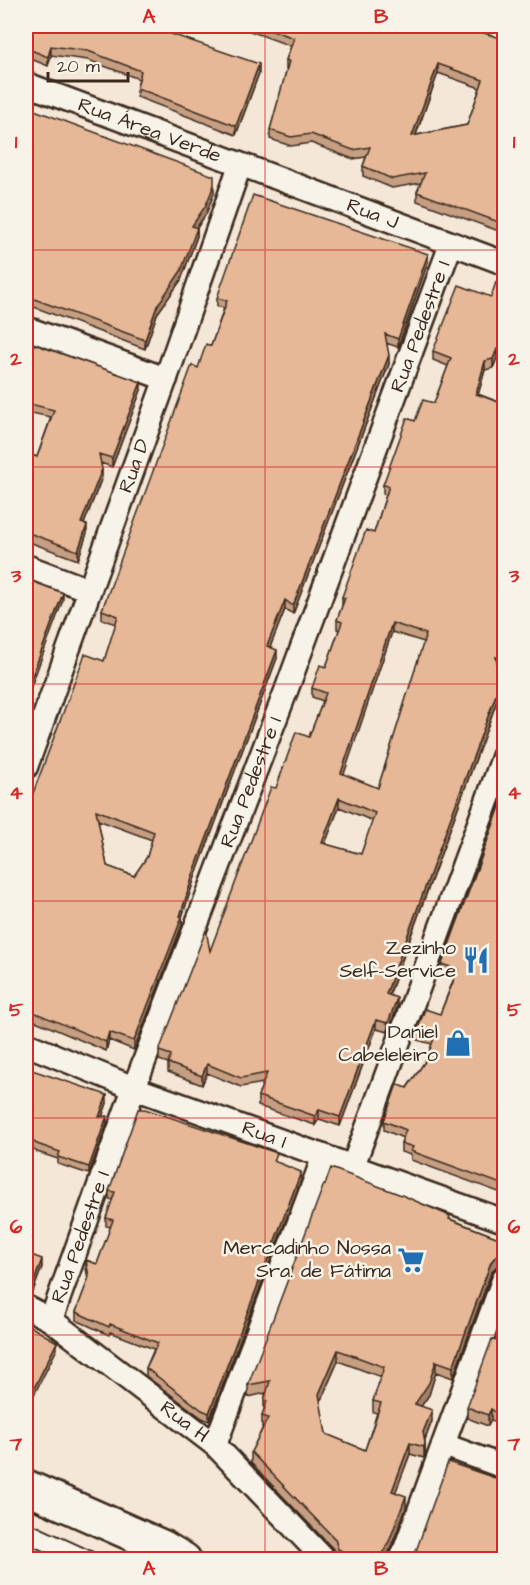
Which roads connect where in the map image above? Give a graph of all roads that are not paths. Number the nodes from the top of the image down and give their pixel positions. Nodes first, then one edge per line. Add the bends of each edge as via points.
1 (26, 84) edge
2 (240, 165) junction
3 (451, 244) junction
4 (504, 263) edge
5 (26, 328) edge
6 (166, 379) junction
7 (26, 566) edge
8 (89, 590) junction
9 (504, 755) edge
10 (26, 767) edge
11 (26, 1044) edge
12 (134, 1088) junction
13 (324, 1156) junction
14 (353, 1166) junction
15 (504, 1221) edge
16 (504, 1278) edge
17 (26, 1307) edge
18 (51, 1320) junction
19 (444, 1444) junction
20 (215, 1445) junction
21 (504, 1467) edge
22 (26, 1487) edge
23 (26, 1532) edge
24 (87, 1560) edge
25 (184, 1560) edge
26 (325, 1560) edge
27 (401, 1560) edge

1 - 2 street, Rua Área Verde
2 - 3 street, Rua J
2 - 6 street, Rua D
3 - 4 street, Rua J
3 - 12 street, Rua Pedestre I
5 - 6 street
6 - 8 street, Rua D
7 - 8 street
8 - 10 street, Rua D
9 - 14 street
11 - 12 street, Rua I
12 - 13 street, Rua I
12 - 18 street, Rua Pedestre I
13 - 14 street, Rua I
13 - 20 street
14 - 15 street, Rua I
16 - 19 street
17 - 18 street, Rua H
18 - 20 street, Rua H
19 - 21 street
19 - 27 street
20 - 26 street, Rua H
22 - 25 main road
23 - 24 street

